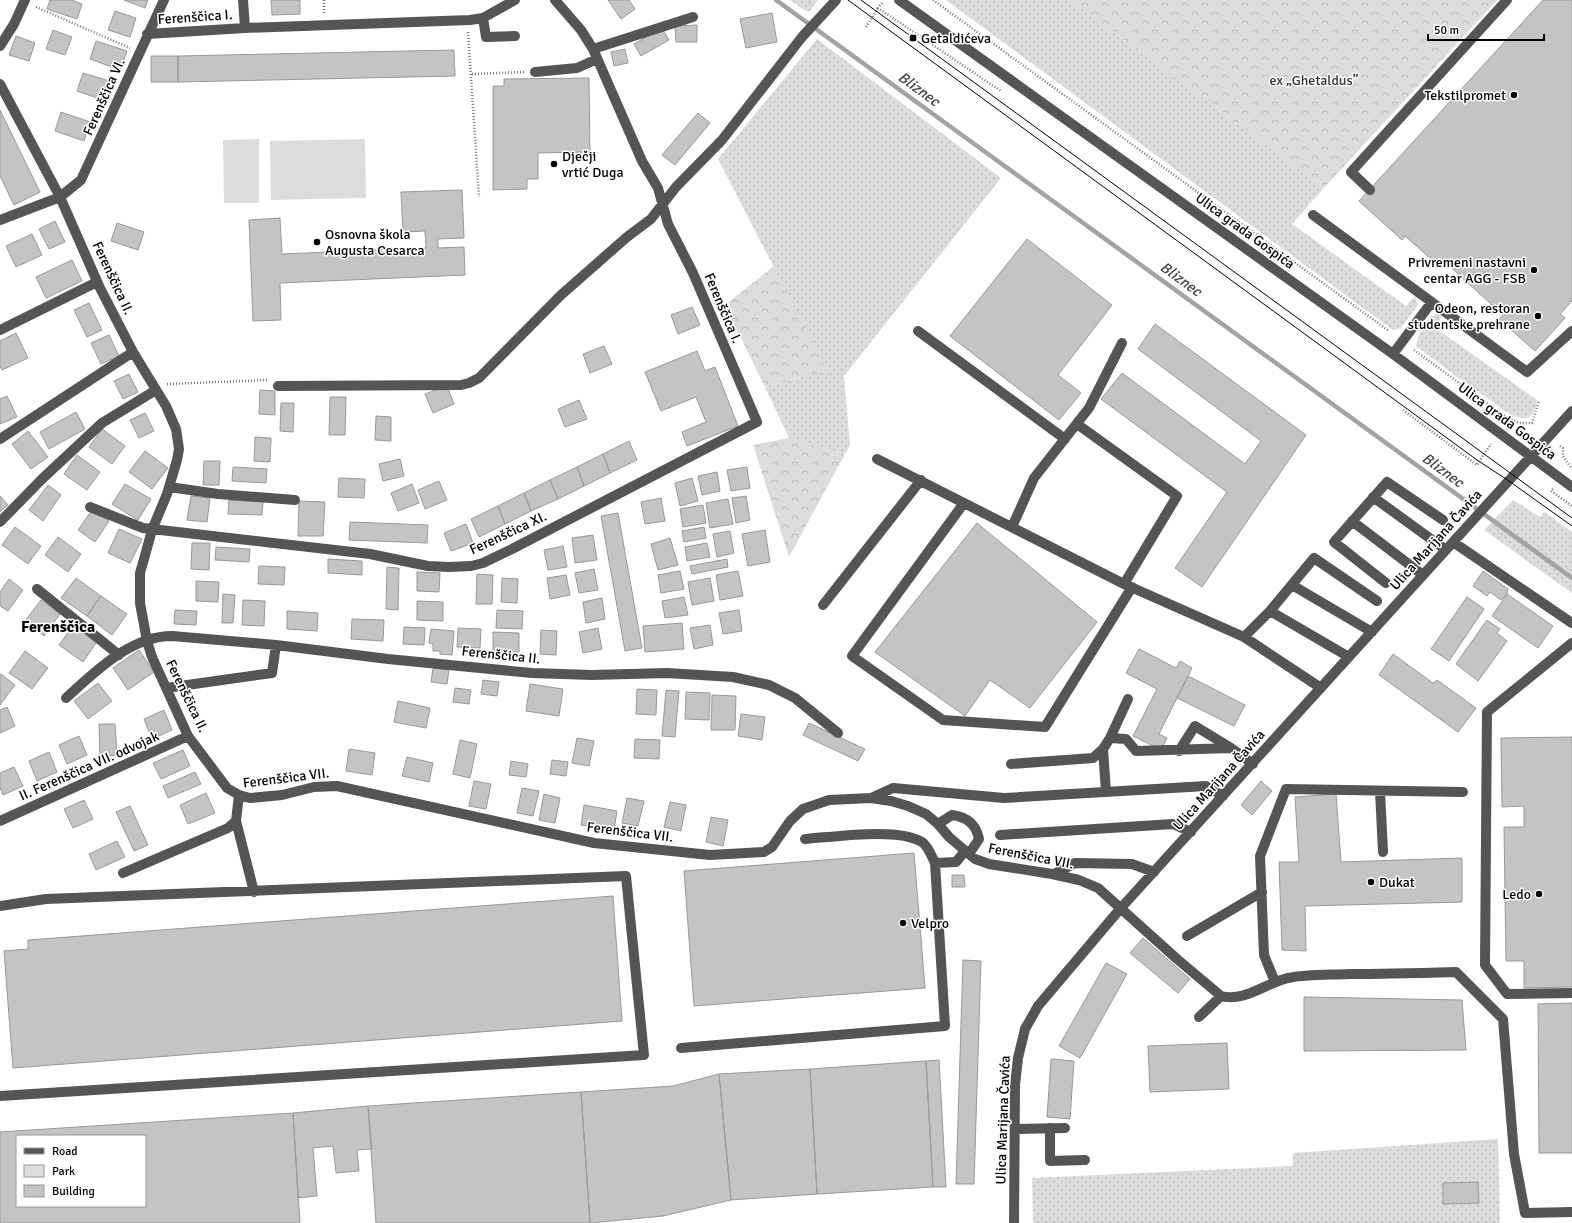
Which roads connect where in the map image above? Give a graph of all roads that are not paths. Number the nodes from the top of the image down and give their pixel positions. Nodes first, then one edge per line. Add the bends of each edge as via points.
1 (164, 0) edge
2 (243, 0) edge
3 (515, 0) edge
4 (556, 0) edge
5 (836, 0) edge
6 (899, 0) edge
7 (1507, 0) edge
8 (24, 1) edge
9 (693, 17) dead end
10 (482, 18) junction
11 (245, 28) junction
12 (147, 34) junction
13 (515, 36) dead end
14 (0, 46) edge
15 (593, 49) junction
16 (597, 59) junction
17 (535, 72) road end
18 (0, 84) edge
19 (1370, 190) dead end
20 (60, 197) junction
21 (662, 205) junction
22 (1313, 215) dead end
23 (0, 220) edge
24 (97, 282) junction
25 (1431, 303) junction
26 (0, 330) edge
27 (918, 331) dead end
28 (1572, 331) edge
29 (1122, 342) dead end
30 (133, 352) junction
31 (1393, 354) junction
32 (278, 386) road end
33 (161, 387) junction
34 (1572, 411) edge
35 (757, 422) joint
36 (1077, 424) junction
37 (0, 439) edge
38 (1065, 440) junction
39 (1531, 456) junction
40 (877, 459) dead end
41 (921, 480) junction
42 (169, 487) junction
43 (1572, 487) edge
44 (1373, 498) junction
45 (295, 500) dead end
46 (964, 503) junction
47 (90, 507) dead end
48 (1443, 520) dead end
49 (1352, 521) junction
50 (0, 522) edge
51 (1012, 527) junction
52 (152, 530) junction
53 (1453, 542) junction
54 (1446, 550) junction
55 (1423, 575) junction
56 (1386, 583) dead end
57 (1292, 585) junction
58 (1128, 586) junction
59 (37, 589) dead end
60 (1377, 601) dead end
61 (823, 605) dead end
62 (1270, 611) junction
63 (1572, 623) edge
64 (1372, 632) junction
65 (1244, 638) junction
66 (147, 641) junction
67 (1572, 643) edge
68 (276, 646) junction
69 (119, 655) junction
70 (1349, 657) junction
71 (166, 688) junction
72 (1321, 688) junction
73 (66, 698) dead end
74 (1128, 699) dead end
75 (838, 733) dead end
76 (188, 736) junction
77 (1110, 738) junction
78 (1231, 748) junction
79 (1103, 749) junction
80 (1180, 751) junction
81 (1011, 764) dead end
82 (1253, 764) junction
83 (1380, 791) junction
84 (1106, 792) junction
85 (1463, 792) dead end
86 (239, 795) junction
87 (1224, 796) junction
88 (871, 798) junction
89 (0, 820) edge
90 (236, 821) junction
91 (938, 824) junction
92 (1191, 832) junction
93 (1000, 835) dead end
94 (805, 839) dead end
95 (967, 852) junction
96 (1382, 852) dead end
97 (935, 863) junction
98 (1154, 872) junction
99 (124, 873) dead end
100 (1054, 874) junction
101 (254, 892) junction
102 (1262, 892) junction
103 (0, 906) edge
104 (1120, 909) junction
105 (1187, 936) dead end
106 (1275, 982) junction
107 (1572, 993) edge
108 (1221, 996) junction
109 (1199, 1017) dead end
110 (681, 1048) dead end
111 (0, 1096) edge
112 (1050, 1128) junction
113 (1065, 1128) dead end
114 (1015, 1129) junction
115 (1085, 1160) dead end
116 (1572, 1212) edge
117 (1014, 1223) edge

1 - 12 street, Ferenščica VI.
2 - 11 street, Ferenščica I.
3 - 10 street, Ferenščica I.
4 - 15 street, Ferenščica I.
5 - 21 street via 802,36 722,140
6 - 31 street, Ulica grada Gospića
7 - 19 street via 1351,172
8 - 14 street
9 - 15 street
10 - 11 street, Ferenščica I.
10 - 13 street via 486,37
11 - 12 street, Ferenščica I.
12 - 20 street, Ferenščica VI. via 81,180
15 - 16 street, Ferenščica I.
16 - 17 street via 577,68
16 - 21 street, Ferenščica I. via 642,161 658,188
18 - 20 street, Ferenščica II.
20 - 23 street, Ferenščica VI.
20 - 24 street, Ferenščica II.
21 - 32 street via 651,219 561,295 486,372 469,383
21 - 35 street, Ferenščica I. via 668,224 693,273
22 - 25 street
24 - 26 street
24 - 30 street, Ferenščica II.
25 - 28 street via 1527,372
25 - 31 street
27 - 38 street
29 - 36 street via 1090,408
30 - 33 street, Ferenščica II.
30 - 37 street
31 - 39 street, Ulica grada Gospića
33 - 42 street, Ferenščica II. via 178,437 179,449
33 - 50 street via 102,423
34 - 39 street, Ulica Marijana Čavića
35 - 52 street, Ferenščica XI. via 512,549 471,566 428,566 370,554
36 - 38 street
36 - 58 street via 1178,496
38 - 51 street via 1034,478
39 - 43 street, Ulica grada Gospića
39 - 53 street, Ulica Marijana Čavića
40 - 41 street
41 - 46 street
41 - 61 street
42 - 45 street
42 - 52 street, Ferenščica II.
44 - 48 street via 1387,482
44 - 49 street
44 - 54 street
46 - 51 street
46 - 58 street via 852,656 942,720 1045,728
47 - 52 street, Ferenščica XI.
49 - 55 street
49 - 56 street via 1334,542
51 - 58 street
52 - 66 street, Ferenščica II. via 140,573 139,589
53 - 54 street, Ulica Marijana Čavića
53 - 63 street
54 - 55 street, Ulica Marijana Čavića
55 - 64 street, Ulica Marijana Čavića
57 - 60 street via 1314,558
57 - 62 street
57 - 64 street
58 - 65 street
59 - 69 street
62 - 65 street
62 - 70 street
64 - 70 street, Ulica Marijana Čavića
65 - 72 street
66 - 68 street, Ferenščica II. via 172,636
66 - 69 street
66 - 71 street, Ferenščica II.
67 - 107 street via 1487,712 1485,957 1485,965 1507,994
68 - 71 street via 272,672
68 - 75 street, Ferenščica II. via 532,672 592,675 667,673 733,677 769,685 795,698
69 - 73 street via 104,664
70 - 72 street, Ulica Marijana Čavića
71 - 76 street, Ferenščica II.
72 - 82 street, Ulica Marijana Čavića
74 - 77 street
76 - 86 street, Ferenščica II. via 227,788
76 - 89 street, II. Ferenščica VII. odvojak
77 - 79 street
77 - 80 street via 1126,739 1136,751
78 - 80 street
78 - 80 street via 1195,726
78 - 82 street
79 - 81 street via 1093,758
79 - 84 street
82 - 87 street, Ulica Marijana Čavića
83 - 85 street
83 - 96 street
83 - 102 street via 1286,789 1260,856
84 - 87 street via 1206,786
84 - 88 street via 1004,798 893,788
86 - 88 street, Ferenščica VII. via 250,798 282,795 314,787 337,786 594,843 710,855 764,852 772,847 790,821 803,809 830,800
86 - 90 street, Ferenščica VII.
87 - 92 street, Ulica Marijana Čavića
88 - 91 street, Ferenščica VII. via 908,806 926,814
90 - 99 street via 228,828
90 - 101 street
91 - 95 street, Ferenščica VII.
91 - 95 street via 952,815 961,816 970,822 977,830 979,839
92 - 93 street via 1173,824
92 - 98 street, Ulica Marijana Čavića
94 - 97 street via 886,834 908,836 924,843
95 - 97 street via 956,862
95 - 100 street, Ferenščica VII. via 975,859 989,864
97 - 110 street via 945,1026
98 - 100 street via 1132,864 1075,863
98 - 104 street, Ulica Marijana Čavića
100 - 104 street, Ferenščica VII. via 1098,888
101 - 103 street via 46,899
101 - 111 street via 626,876 644,1055
102 - 105 street
102 - 106 street via 1264,955
104 - 108 street, Ferenščica VII.
104 - 114 street, Ulica Marijana Čavića via 1031,1016 1018,1058
106 - 108 street via 1240,997
106 - 116 street via 1319,975 1456,972 1503,1019 1514,1154 1525,1213
108 - 109 street
112 - 113 street
112 - 114 street
112 - 115 street via 1050,1161
114 - 117 street, Ulica Marijana Čavića

